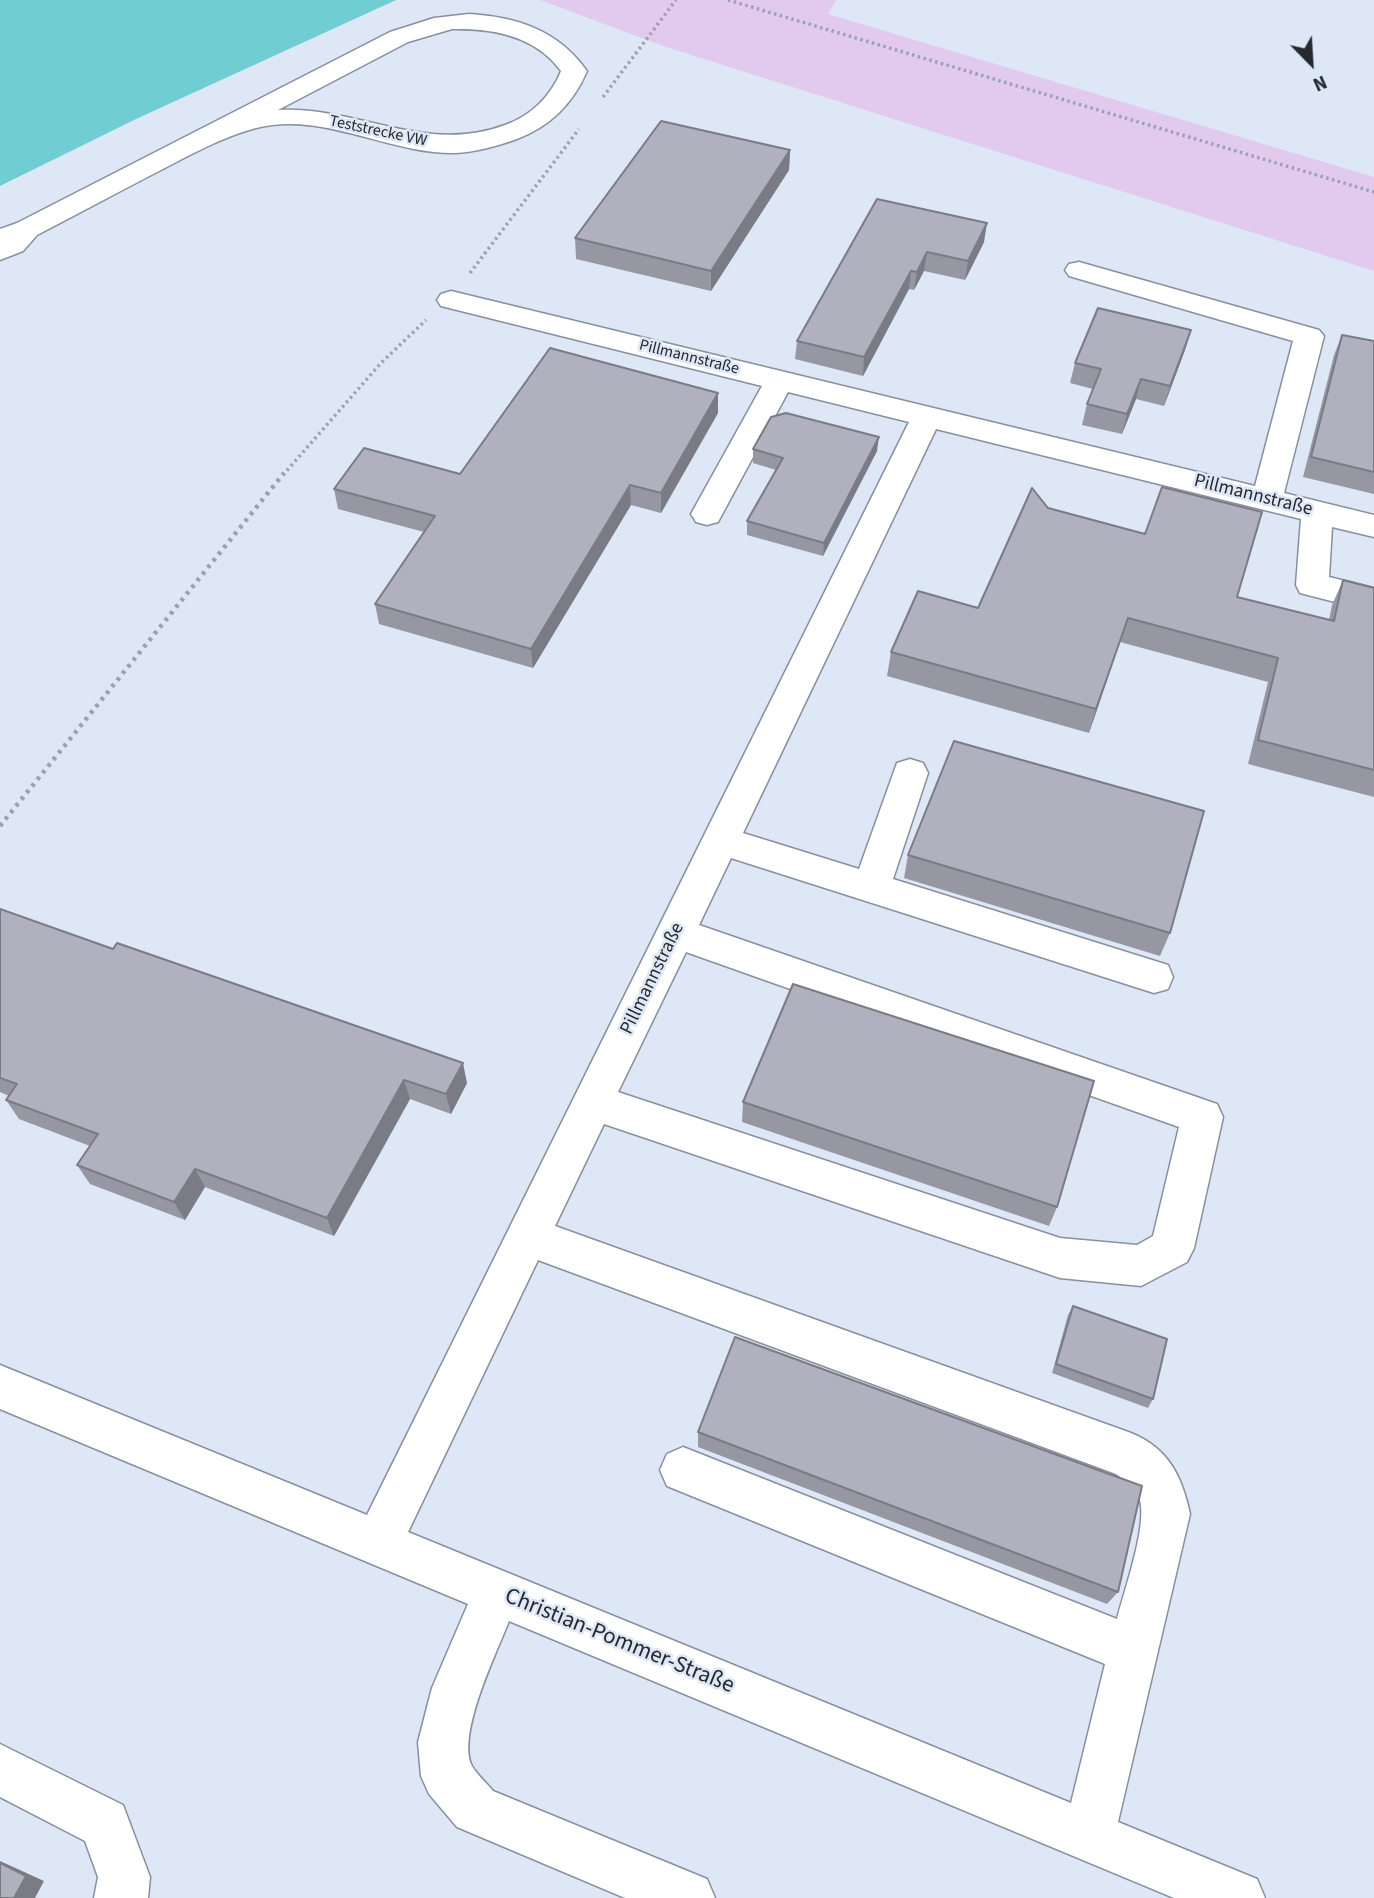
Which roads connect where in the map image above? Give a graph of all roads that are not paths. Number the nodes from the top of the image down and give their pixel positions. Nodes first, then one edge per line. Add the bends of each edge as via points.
1 (27, 229) junction
2 (0, 238) edge
3 (0, 252) edge
4 (1079, 270) dead end
5 (451, 300) road end
6 (780, 380) junction
7 (927, 416) junction
8 (1266, 500) junction
9 (1317, 512) junction
10 (707, 514) dead end
11 (1374, 526) edge
12 (1374, 600) edge
13 (910, 773) dead end
14 (720, 840) junction
15 (871, 888) junction
16 (676, 933) junction
17 (1154, 977) dead end
18 (593, 1102) junction
19 (528, 1236) junction
20 (0, 1387) edge
21 (683, 1471) dead end
22 (378, 1543) junction
23 (497, 1592) junction
24 (1133, 1650) junction
25 (0, 1770) edge
26 (1089, 1836) junction
27 (661, 1893) edge
28 (121, 1898) edge
29 (1238, 1898) edge

1 - 1 street, Teststrecke VW via 40,222 225,127 413,32 452,22 508,27 551,45 574,71 545,114 512,133 448,145 424,144 315,119 266,118 194,142
1 - 2 street, Teststrecke VW
1 - 3 street, Teststrecke VW
4 - 8 street via 1309,336
5 - 6 street, Pillmannstraße
6 - 7 street, Pillmannstraße
6 - 10 street
7 - 8 street, Pillmannstraße
7 - 14 street, Pillmannstraße
8 - 9 street, Pillmannstraße
9 - 11 street, Pillmannstraße
9 - 12 street via 1312,585
13 - 15 street
14 - 15 street
14 - 16 street, Pillmannstraße
15 - 17 street
16 - 18 street, Pillmannstraße
16 - 18 street via 1202,1117 1172,1248 1141,1266 1060,1258
18 - 19 street, Pillmannstraße
19 - 22 street, Pillmannstraße
19 - 24 street via 1131,1455 1162,1486 1166,1514
20 - 22 street, Christian-Pommer-Straße
21 - 24 street
22 - 23 street, Christian-Pommer-Straße
23 - 26 street, Christian-Pommer-Straße
23 - 27 street via 457,1688 443,1742 447,1776 475,1809
24 - 26 street
25 - 28 street via 105,1823 124,1877
26 - 29 street, Christian-Pommer-Straße

